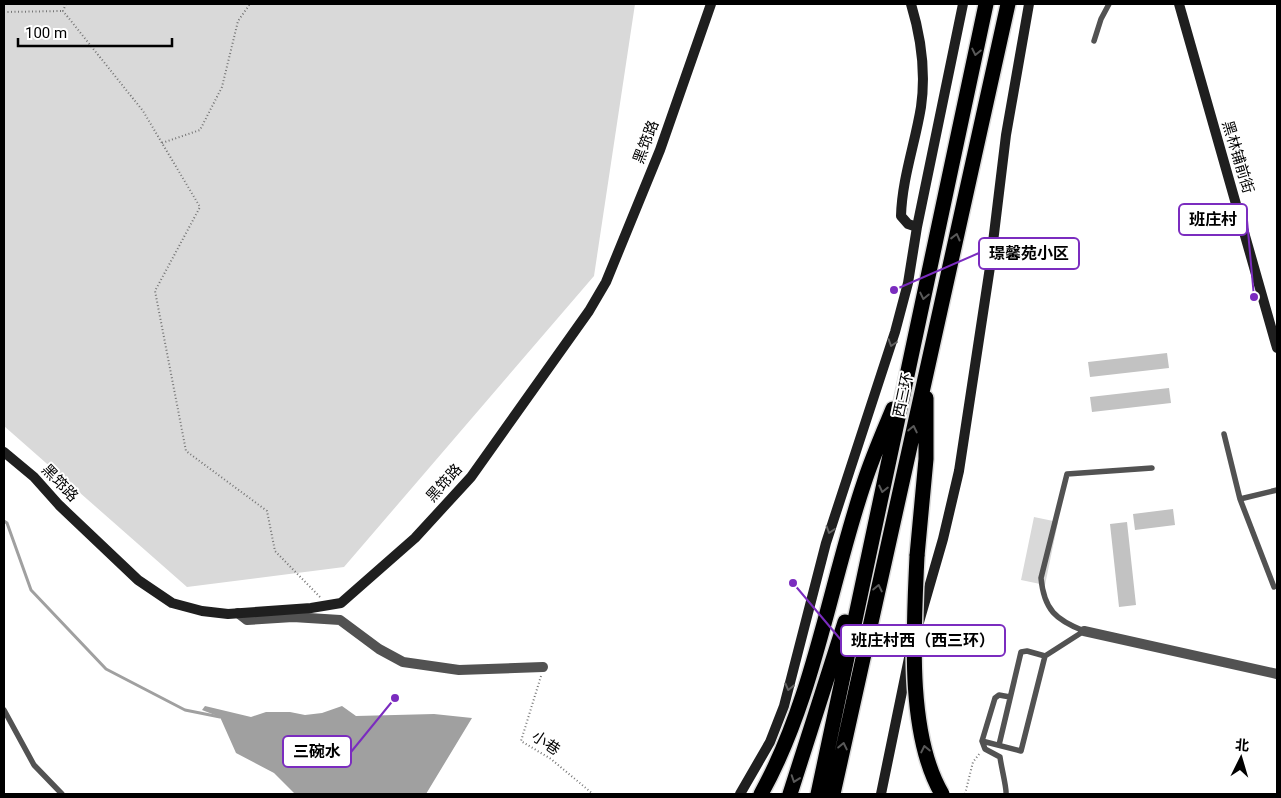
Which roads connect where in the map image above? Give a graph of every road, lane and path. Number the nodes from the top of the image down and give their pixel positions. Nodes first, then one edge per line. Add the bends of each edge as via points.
1 (66, 4) edge
2 (250, 4) edge
3 (711, 4) edge
4 (912, 4) edge
5 (963, 4) edge
6 (986, 4) edge
7 (1008, 4) edge
8 (1016, 4) edge
9 (1029, 4) edge
10 (1109, 4) edge
11 (1179, 4) edge
12 (63, 11) junction
13 (4, 12) edge
14 (1001, 38) junction
15 (1094, 41) dead end
16 (162, 143) junction
17 (917, 227) junction
18 (1277, 348) edge
19 (909, 366) junction
20 (926, 370) junction
21 (1224, 434) dead end
22 (4, 452) edge
23 (1152, 468) dead end
24 (1277, 490) edge
25 (1240, 500) junction
26 (869, 549) junction
27 (1274, 586) dead end
28 (329, 605) junction
29 (238, 613) junction
30 (1084, 631) junction
31 (1045, 656) junction
32 (543, 667) joint
33 (1277, 674) edge
34 (1010, 697) junction
35 (4, 710) edge
36 (982, 741) junction
37 (999, 745) junction
38 (985, 749) junction
39 (62, 794) edge
40 (593, 794) edge
41 (740, 794) edge
42 (760, 794) edge
43 (790, 794) edge
44 (818, 794) edge
45 (833, 794) edge
46 (881, 794) edge
47 (942, 794) edge
48 (965, 794) edge
49 (1006, 794) edge

1 - 12 path
2 - 16 path via 238,21 222,87 200,130
3 - 28 main road, 黑筇路 via 660,150 606,282 589,311 471,476 415,538 341,603
4 - 17 main road via 923,68 921,105 902,194 901,216 908,224
5 - 17 main road
6 -> 19 highway, 西三环
7 - 14 highway, 西三环
8 - 14 highway
9 - 46 main road via 1006,135 959,471 909,658
10 - 15 lane
11 - 18 main road, 黑林铺前街
12 - 13 path
12 - 16 path via 143,111
20 -> 14 highway, 西三环
16 - 28 path via 200,207 155,291 186,451 267,511 275,552
17 -> 41 main road via 908,283 895,332 826,543 784,706 770,742
19 -> 26 highway, 西三环
19 - 42 highway via 864,483 795,718
45 -> 20 highway, 西三环
47 -> 20 highway, bridge via 927,760 917,700 915,600 926,459
21 - 25 lane
22 - 29 main road, 黑筇路 via 34,477 138,580 172,603 202,611
23 - 30 lane via 1067,474 1041,578 1042,593 1050,611 1065,624
24 - 25 lane
25 - 27 lane
26 -> 43 highway
26 - 44 highway, 西三环
28 - 29 main road, 黑筇路
29 - 32 street via 248,620 340,620 403,662 459,670
30 - 31 lane
30 - 33 street
31 - 34 lane via 1027,650 1021,652
31 - 37 lane via 1021,751
32 - 40 path, 小巷 via 521,741 551,759
34 - 36 lane via 999,695 995,698
34 - 37 lane
35 - 39 lane via 34,765
36 - 37 lane
36 - 38 lane
38 - 48 path via 972,762
38 - 49 lane via 1000,757

